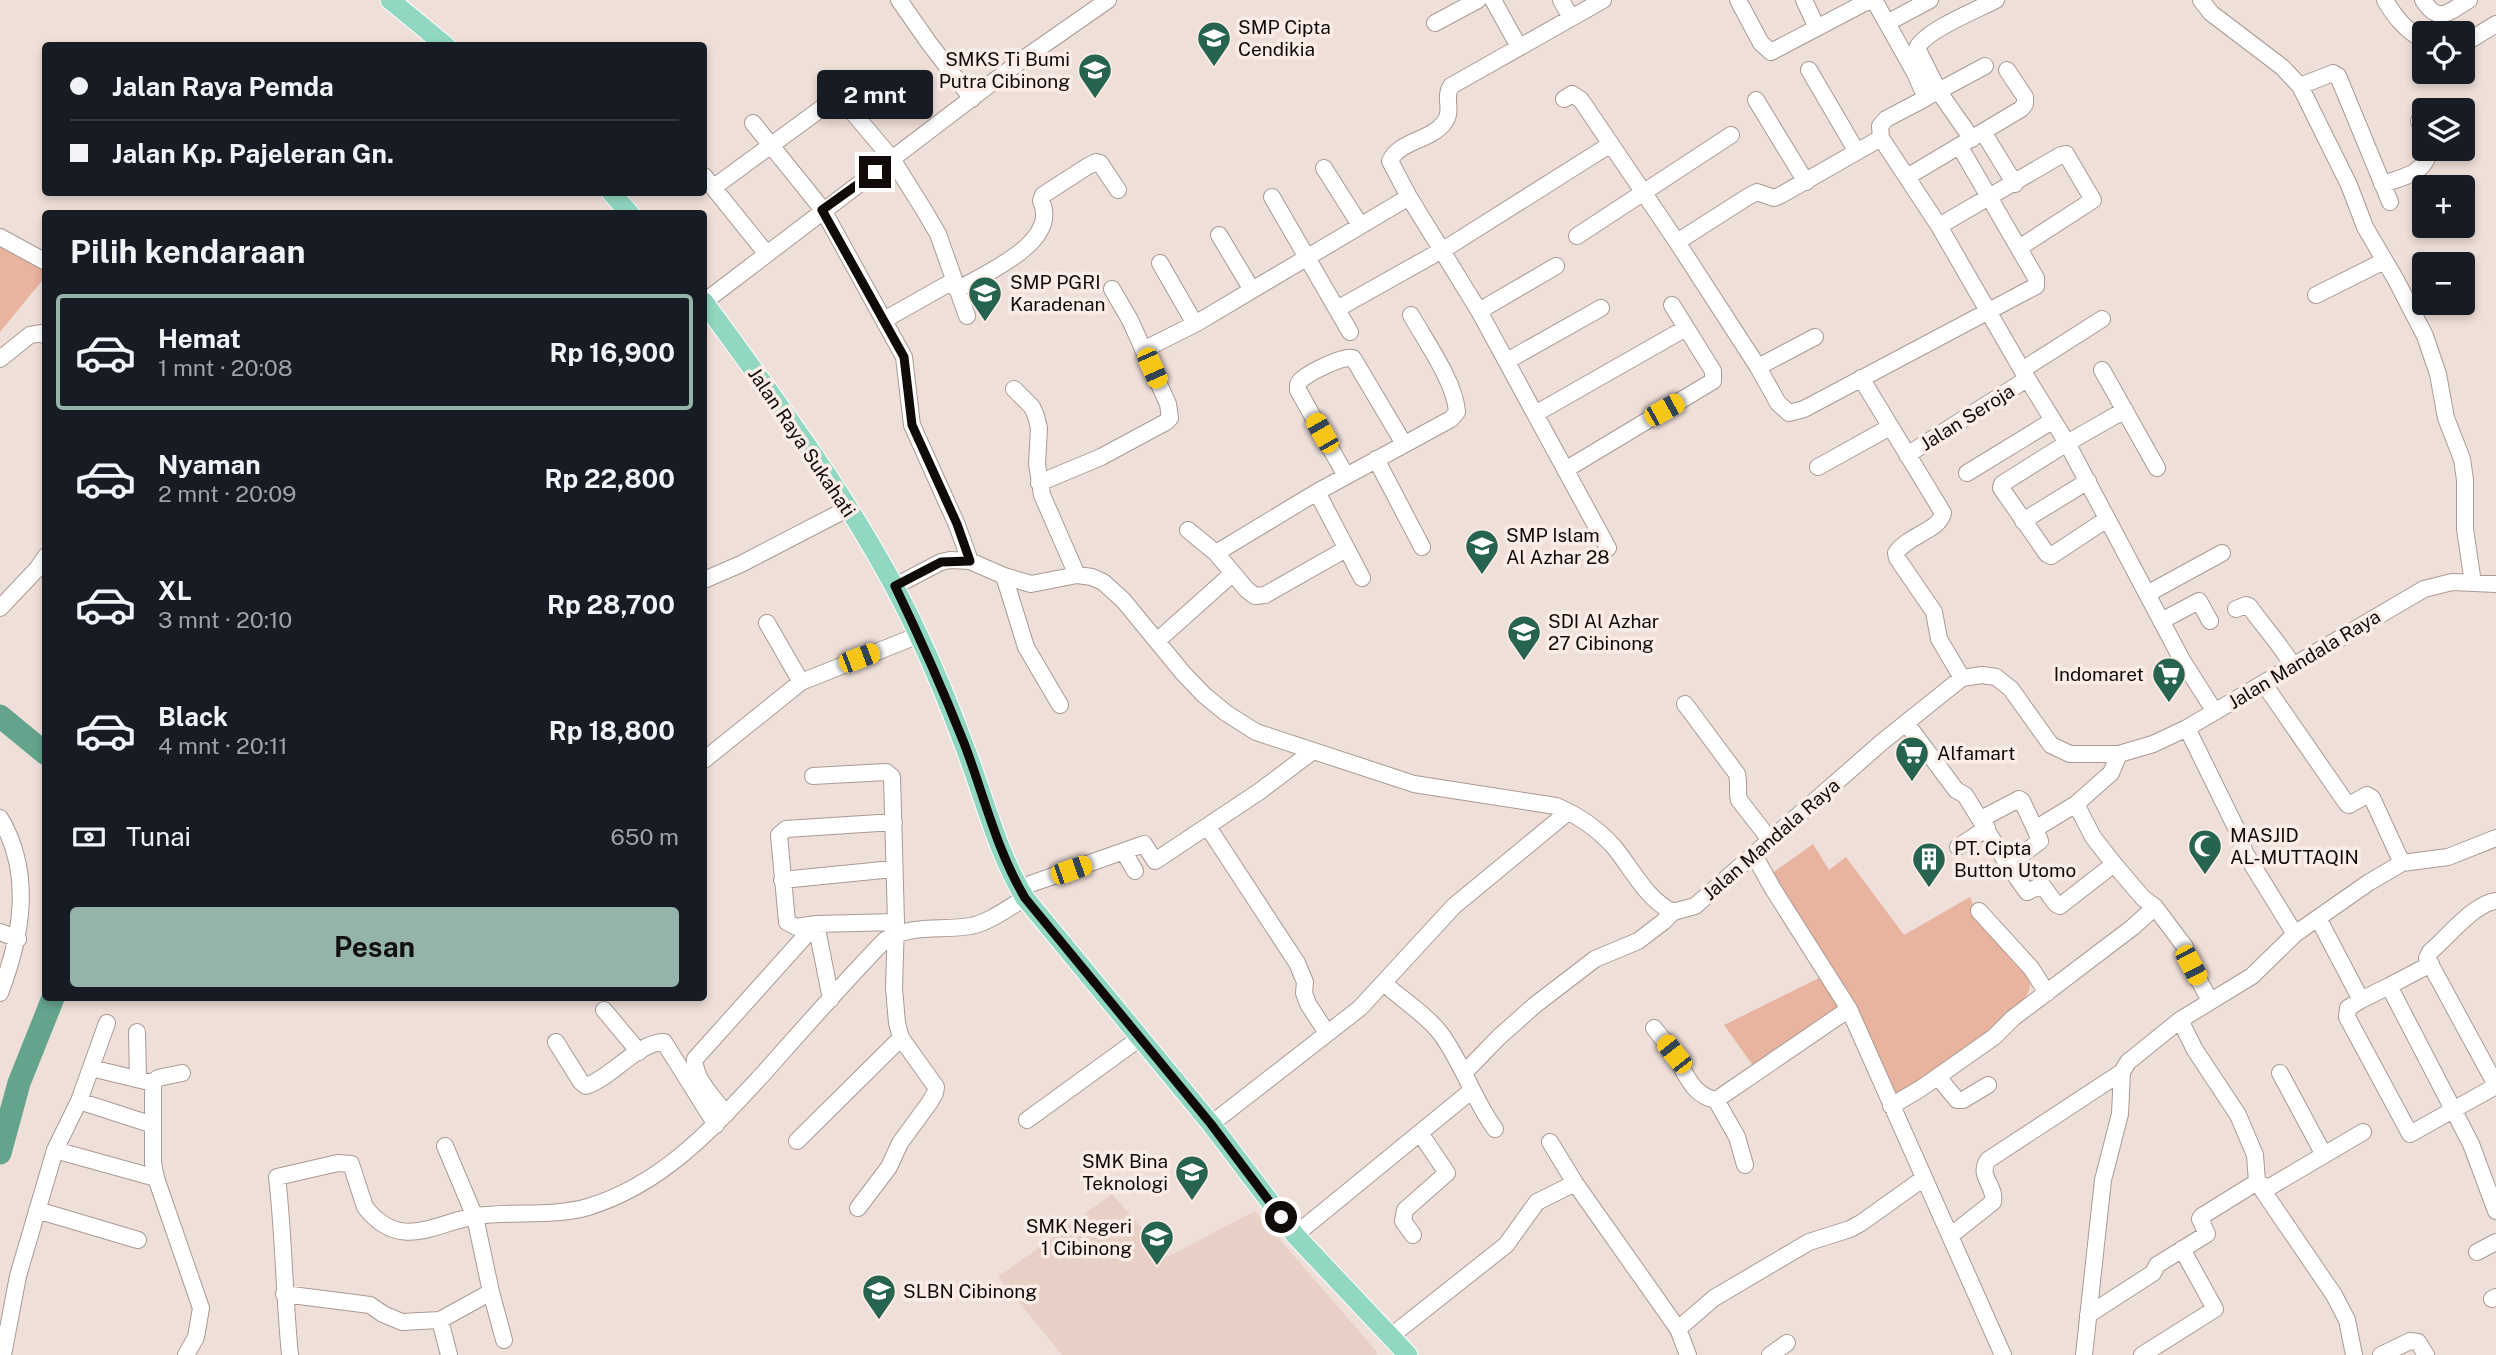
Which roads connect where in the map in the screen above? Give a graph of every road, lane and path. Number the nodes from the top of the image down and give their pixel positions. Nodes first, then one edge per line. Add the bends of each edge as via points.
1 (390, 0) edge
2 (899, 0) edge
3 (1108, 0) edge
4 (1478, 0) edge
5 (1493, 0) edge
6 (1561, 0) edge
7 (1603, 0) edge
8 (1738, 0) edge
9 (1804, 0) edge
10 (1872, 0) edge
11 (1930, 0) edge
12 (1996, 0) edge
13 (2201, 0) edge
14 (2385, 0) edge
15 (2423, 0) edge
16 (2469, 0) edge
17 (1571, 18) junction
18 (1435, 23) dead end
19 (1888, 23) junction
20 (2496, 24) edge
21 (1817, 28) junction
22 (2412, 33) edge
23 (2475, 37) edge
24 (441, 42) edge
25 (1520, 47) junction
26 (1985, 66) dead end
27 (1808, 70) dead end
28 (2007, 70) dead end
29 (2300, 86) junction
30 (1933, 95) junction
31 (972, 99) junction
32 (1563, 99) dead end
33 (1756, 100) dead end
34 (753, 123) dead end
35 (1731, 135) dead end
36 (1881, 138) junction
37 (1971, 139) junction
38 (1611, 144) junction
39 (772, 146) junction
40 (1857, 152) junction
41 (892, 159) junction
42 (2427, 161) edge
43 (1324, 167) dead end
44 (1908, 177) junction
45 (709, 181) edge
46 (1806, 182) junction
47 (2015, 184) junction
48 (2382, 184) junction
49 (1118, 190) dead end
50 (1642, 193) junction
51 (614, 196) edge
52 (1272, 197) dead end
53 (1409, 197) junction
54 (1989, 199) junction
55 (2389, 202) dead end
56 (627, 210) edge
57 (822, 210) junction
58 (1360, 225) junction
59 (1939, 226) junction
60 (1219, 235) dead end
61 (1577, 236) dead end
62 (0, 237) edge
63 (1677, 242) junction
64 (2019, 248) junction
65 (1442, 249) junction
66 (766, 253) junction
67 (1307, 256) junction
68 (42, 260) edge
69 (2384, 261) junction
70 (1160, 263) dead end
71 (1556, 265) dead end
72 (955, 286) junction
73 (1112, 289) dead end
74 (1252, 290) junction
75 (2316, 295) dead end
76 (707, 300) edge
77 (1672, 304) dead end
78 (707, 306) edge
79 (1601, 308) dead end
80 (1337, 309) junction
81 (1479, 311) junction
82 (1988, 311) junction
83 (1411, 315) dead end
84 (967, 316) dead end
85 (2102, 319) dead end
86 (884, 320) junction
87 (1195, 324) junction
88 (1686, 328) junction
89 (1350, 332) dead end
90 (42, 333) edge
91 (1815, 337) dead end
92 (1143, 350) junction
93 (0, 359) edge
94 (1507, 361) junction
95 (1758, 368) junction
96 (2102, 370) dead end
97 (2024, 374) junction
98 (1861, 378) junction
99 (1014, 389) dead end
100 (2124, 410) junction
101 (1535, 414) junction
102 (2052, 421) junction
103 (1890, 427) junction
104 (2067, 443) junction
105 (1404, 444) junction
106 (1907, 455) junction
107 (1377, 459) junction
108 (1818, 467) dead end
109 (2157, 468) dead end
110 (1565, 470) junction
111 (1967, 473) dead end
112 (1346, 476) junction
113 (2088, 481) junction
114 (1040, 483) junction
115 (1317, 492) junction
116 (849, 508) junction
117 (2107, 519) junction
118 (2023, 521) junction
119 (1188, 530) dead end
120 (1422, 547) dead end
121 (1608, 548) dead end
122 (1346, 549) junction
123 (1216, 553) junction
124 (2222, 553) dead end
125 (970, 561) junction
126 (42, 568) edge
127 (1232, 574) junction
128 (1077, 575) junction
129 (1004, 576) junction
130 (1362, 578) dead end
131 (707, 579) edge
132 (2473, 583) junction
133 (2496, 584) edge
134 (895, 586) junction
135 (2147, 594) junction
136 (0, 608) edge
137 (2236, 609) dead end
138 (2161, 621) junction
139 (2210, 621) dead end
140 (767, 623) dead end
141 (919, 635) junction
142 (1157, 641) junction
143 (2293, 666) junction
144 (1962, 678) junction
145 (801, 682) junction
146 (2264, 684) junction
147 (1685, 704) dead end
148 (1060, 705) dead end
149 (2215, 712) junction
150 (1906, 723) junction
151 (2187, 728) junction
152 (1313, 751) junction
153 (2119, 754) junction
154 (707, 758) edge
155 (813, 776) dead end
156 (2076, 804) junction
157 (1568, 812) junction
158 (0, 818) edge
159 (894, 821) junction
160 (1984, 824) junction
161 (1208, 827) junction
162 (2035, 829) junction
163 (2496, 838) edge
164 (1771, 841) junction
165 (1958, 846) dead end
166 (1124, 852) junction
167 (1754, 855) junction
168 (2402, 863) junction
169 (2114, 864) junction
170 (2008, 865) junction
171 (893, 869) junction
172 (1135, 871) dead end
173 (782, 880) junction
174 (1022, 893) junction
175 (2496, 901) edge
176 (2155, 907) junction
177 (1979, 911) dead end
178 (1672, 912) junction
179 (2318, 918) junction
180 (816, 924) junction
181 (896, 928) junction
182 (0, 932) edge
183 (2295, 934) junction
184 (18, 939) junction
185 (2431, 964) junction
186 (1384, 983) junction
187 (2389, 986) junction
188 (0, 993) edge
189 (2047, 993) junction
190 (831, 999) junction
191 (2361, 1000) junction
192 (2210, 1001) junction
193 (1849, 1009) junction
194 (604, 1010) dead end
195 (2180, 1020) junction
196 (107, 1023) dead end
197 (1654, 1028) dead end
198 (137, 1032) dead end
199 (1327, 1033) junction
200 (901, 1038) junction
201 (1140, 1038) junction
202 (556, 1042) dead end
203 (639, 1052) junction
204 (91, 1068) junction
205 (2122, 1072) junction
206 (182, 1073) dead end
207 (1464, 1073) junction
208 (2280, 1073) dead end
209 (1938, 1077) junction
210 (146, 1081) junction
211 (1989, 1085) dead end
212 (2496, 1086) edge
213 (1471, 1091) junction
214 (1716, 1100) junction
215 (79, 1101) junction
216 (1891, 1106) junction
217 (2454, 1109) junction
218 (721, 1119) junction
219 (1027, 1120) dead end
220 (1211, 1124) junction
221 (153, 1125) junction
222 (1495, 1129) dead end
223 (2363, 1132) dead end
224 (1420, 1133) junction
225 (797, 1141) dead end
226 (1550, 1142) dead end
227 (445, 1146) dead end
228 (55, 1150) junction
229 (2324, 1155) junction
230 (1745, 1166) dead end
231 (156, 1178) junction
232 (1924, 1178) junction
233 (2257, 1182) junction
234 (1575, 1183) junction
235 (858, 1208) dead end
236 (37, 1210) junction
237 (2496, 1210) edge
238 (475, 1217) junction
239 (1295, 1235) junction
240 (1413, 1235) dead end
241 (1950, 1236) junction
242 (138, 1240) dead end
243 (2496, 1242) edge
244 (2182, 1249) junction
245 (2477, 1252) dead end
246 (491, 1293) junction
247 (284, 1294) junction
248 (2088, 1315) junction
249 (440, 1320) junction
250 (1678, 1329) junction
251 (504, 1340) dead end
252 (1787, 1343) dead end
253 (1399, 1348) edge
254 (3, 1355) edge
255 (186, 1355) edge
256 (290, 1355) edge
257 (449, 1355) edge
258 (1688, 1355) edge
259 (1770, 1355) edge
260 (2003, 1355) edge
261 (2084, 1355) edge
262 (2142, 1355) edge
263 (2354, 1355) edge
264 (2381, 1355) edge
265 (2426, 1355) edge

1 - 24 main road
2 - 31 street
3 - 31 street
4 - 18 street
5 - 25 street
6 - 17 street
7 - 17 street
8 - 21 street via 1768,51
9 - 21 street
10 - 19 street
10 - 21 street
11 - 19 street
12 - 30 street via 1918,44
13 - 29 street
14 - 22 street
15 - 16 street via 2432,13 2442,15
17 - 25 street
19 - 30 street
20 - 23 street
25 - 53 street via 1451,86 1447,96 1451,108 1445,122 1392,157 1391,166
26 - 30 street
27 - 40 street
28 - 37 street via 2025,104
29 - 48 street via 2333,73 2338,76
29 - 69 street
30 - 36 street via 1886,119 1880,126
30 - 37 street
31 - 41 street
32 - 38 street via 1576,96
33 - 46 street
34 - 39 street
35 - 50 street
36 - 40 street
36 - 44 street
37 - 44 street
37 - 47 street
37 - 54 street
38 - 50 street
38 - 65 street
39 - 41 street via 822,108 840,101
39 - 45 street
39 - 57 street
40 - 46 street
41 - 57 street
41 - 72 street via 938,234
42 - 48 street via 2410,175
43 - 58 street
44 - 59 street
45 - 66 street
46 - 63 street via 1774,198 1757,192
47 - 54 street
47 - 64 street via 2066,154 2093,200
48 - 55 street
49 - 72 street via 1100,163 1088,166 1043,195 1045,222 1028,247
50 - 61 street
50 - 63 street
51 - 56 main road
52 - 67 street
53 - 58 street
53 - 65 street
54 - 59 street
54 - 64 street
57 - 66 street
57 - 86 street
58 - 67 street
59 - 82 street
60 - 74 street
62 - 68 street
63 - 95 street
64 - 82 street via 2036,286
65 - 80 street
65 - 81 street
66 - 76 street
67 - 74 street
67 - 80 street
69 - 75 street
69 - 132 street via 2433,356 2444,411 2462,459
70 - 87 street
71 - 81 street
72 - 84 street
72 - 86 street
73 - 92 street
74 - 87 street
77 - 88 street
78 - 116 main road, Jalan Raya Sukahati
79 - 94 street
80 - 89 street
81 - 94 street
82 - 97 street
82 - 98 street
83 - 105 street via 1450,388 1457,412
85 - 97 street, Jalan Seroja
86 - 125 street via 904,357 912,425
87 - 92 street
88 - 101 street
88 - 110 street via 1713,371 1713,382
90 - 93 street via 30,335
91 - 95 street
92 - 114 street via 1168,404 1167,422
94 - 101 street
95 - 98 street via 1789,413
96 - 100 street
97 - 102 street
97 - 106 street, Jalan Seroja
98 - 103 street
99 - 114 street via 1036,416
100 - 104 street
100 - 109 street
101 - 110 street
102 - 104 street
102 - 111 street
103 - 106 street
103 - 108 street
104 - 113 street
104 - 118 street via 2002,484 2002,492
105 - 107 street
105 - 112 street via 1353,358 1321,368 1301,380 1298,390
106 - 144 street via 1943,513 1937,525 1900,547 1897,558 1934,612 1939,639
107 - 112 street
107 - 120 street
110 - 121 street
112 - 115 street
113 - 117 street
113 - 118 street
114 - 128 street
115 - 122 street
115 - 123 street
116 - 131 street
116 - 134 main road, Jalan Raya Sukahati
117 - 118 street via 2051,556
117 - 135 street
119 - 123 street
122 - 127 street via 1265,595 1255,596
122 - 130 street
123 - 127 street
124 - 135 street
125 - 129 street
125 - 134 street via 941,562
126 - 136 street
127 - 142 street
128 - 129 street via 1031,584
128 - 142 street via 1102,582
129 - 148 street via 1026,647
132 - 133 street, Jalan Mandala Raya
132 - 143 street, Jalan Mandala Raya via 2452,582 2424,589
134 - 141 main road, Jalan Raya Sukahati
135 - 138 street
137 - 143 street via 2249,606
138 - 139 street via 2199,601
138 - 149 street
140 - 145 street
141 - 145 street
141 - 174 main road, Jalan Raya Sukahati via 996,838
142 - 152 street via 1205,695 1244,725
143 - 146 street, Jalan Mandala Raya
144 - 150 street, Jalan Mandala Raya
144 - 153 street, Jalan Mandala Raya via 1996,677 2011,689 2051,745 2070,754
145 - 154 street
146 - 149 street, Jalan Mandala Raya
146 - 168 street via 2349,806 2367,795 2372,798
147 - 164 street via 1737,774 1739,800
149 - 151 street, Jalan Mandala Raya
150 - 160 street
150 - 164 street, Jalan Mandala Raya
151 - 153 street, Jalan Mandala Raya
151 - 183 street via 2245,853
152 - 157 street via 1414,784 1556,806
152 - 161 street
153 - 156 street via 2111,773
155 - 159 street via 888,773
156 - 162 street
156 - 169 street
157 - 178 street via 1595,828 1651,897
157 - 186 street via 1454,906
158 - 184 street via 17,854 21,878
159 - 171 street
159 - 173 street via 786,828 779,835
160 - 162 street via 2019,799
160 - 165 street
160 - 170 street
161 - 166 street via 1155,861 1144,844
161 - 199 street via 1297,963 1308,1004
162 - 170 street via 2040,841
163 - 168 street via 2448,857
164 - 167 street, Jalan Mandala Raya
166 - 172 street
166 - 174 street
167 - 178 street, Jalan Mandala Raya via 1695,906
167 - 193 street
168 - 179 street
169 - 170 street via 2060,906 2042,885 2027,892
169 - 176 street
171 - 173 street
171 - 181 street
173 - 180 street via 791,926
174 - 181 street via 992,918 972,926
174 - 201 main road, Jalan Raya Sukahati
175 - 185 street via 2472,912 2430,953
176 - 189 street
176 - 192 street via 2185,947
177 - 189 street via 2031,968
178 - 207 street, Jalan Mandala Raya via 1637,941 1595,959 1535,1005
179 - 183 street
179 - 191 street
180 - 181 street
180 - 190 street
180 - 218 street via 695,1059 694,1066
181 - 190 street
181 - 200 street via 894,988
182 - 184 street
183 - 192 street via 2252,976
184 - 188 street
185 - 187 street
185 - 212 street
186 - 199 street
186 - 207 street via 1439,1031
187 - 191 street
187 - 217 street
189 - 209 street
190 - 218 street
191 - 217 street via 2348,1009 2347,1017 2410,1134
192 - 195 street
193 - 214 street
193 - 216 street
194 - 203 street
195 - 205 street
195 - 233 street via 2238,1115 2255,1156
196 - 204 street
197 - 214 street via 1697,1092
198 - 210 street
199 - 220 street
200 - 225 street
200 - 235 street via 932,1080 935,1093
201 - 219 street
201 - 220 main road, Jalan Raya Sukahati
202 - 203 street via 586,1086
203 - 218 street via 660,1041 668,1045
204 - 210 street
204 - 215 street
205 - 241 street via 1988,1160 1983,1174 1994,1192 1993,1202
205 - 248 street via 2120,1114 2104,1180
206 - 210 street
207 - 213 street
208 - 229 street
209 - 211 street via 1957,1100
209 - 216 street
210 - 221 street
212 - 217 street
213 - 222 street
213 - 224 street
214 - 230 street via 1737,1138
215 - 221 street
215 - 228 street
216 - 232 street
217 - 237 street
218 - 238 street via 694,1146 645,1182 596,1204
220 - 239 main road, Jalan Raya Sukahati
221 - 231 street
223 - 229 street
224 - 239 street
224 - 240 street via 1447,1173 1405,1210 1403,1221
226 - 234 street
227 - 238 street
228 - 231 street
228 - 236 street
229 - 233 street via 2268,1188
231 - 255 street via 201,1308 196,1337
232 - 241 street
232 - 250 street via 1850,1229 1810,1242 1714,1298
233 - 244 street via 2202,1216 2207,1234
233 - 263 street via 2334,1296 2347,1320
234 - 250 street
234 - 253 street via 1536,1202 1506,1245
236 - 242 street
236 - 254 street
238 - 246 street
238 - 247 street via 419,1232 397,1230 365,1207 351,1164 277,1177
239 - 253 main road, Jalan Raya Sukahati
241 - 260 street
243 - 245 street
244 - 248 street
244 - 262 street via 2215,1310
246 - 249 street
246 - 251 street
247 - 249 street via 370,1305 402,1322
247 - 256 street
248 - 261 street
249 - 257 street
250 - 258 street
252 - 259 street
264 - 265 street via 2410,1341 2418,1342

